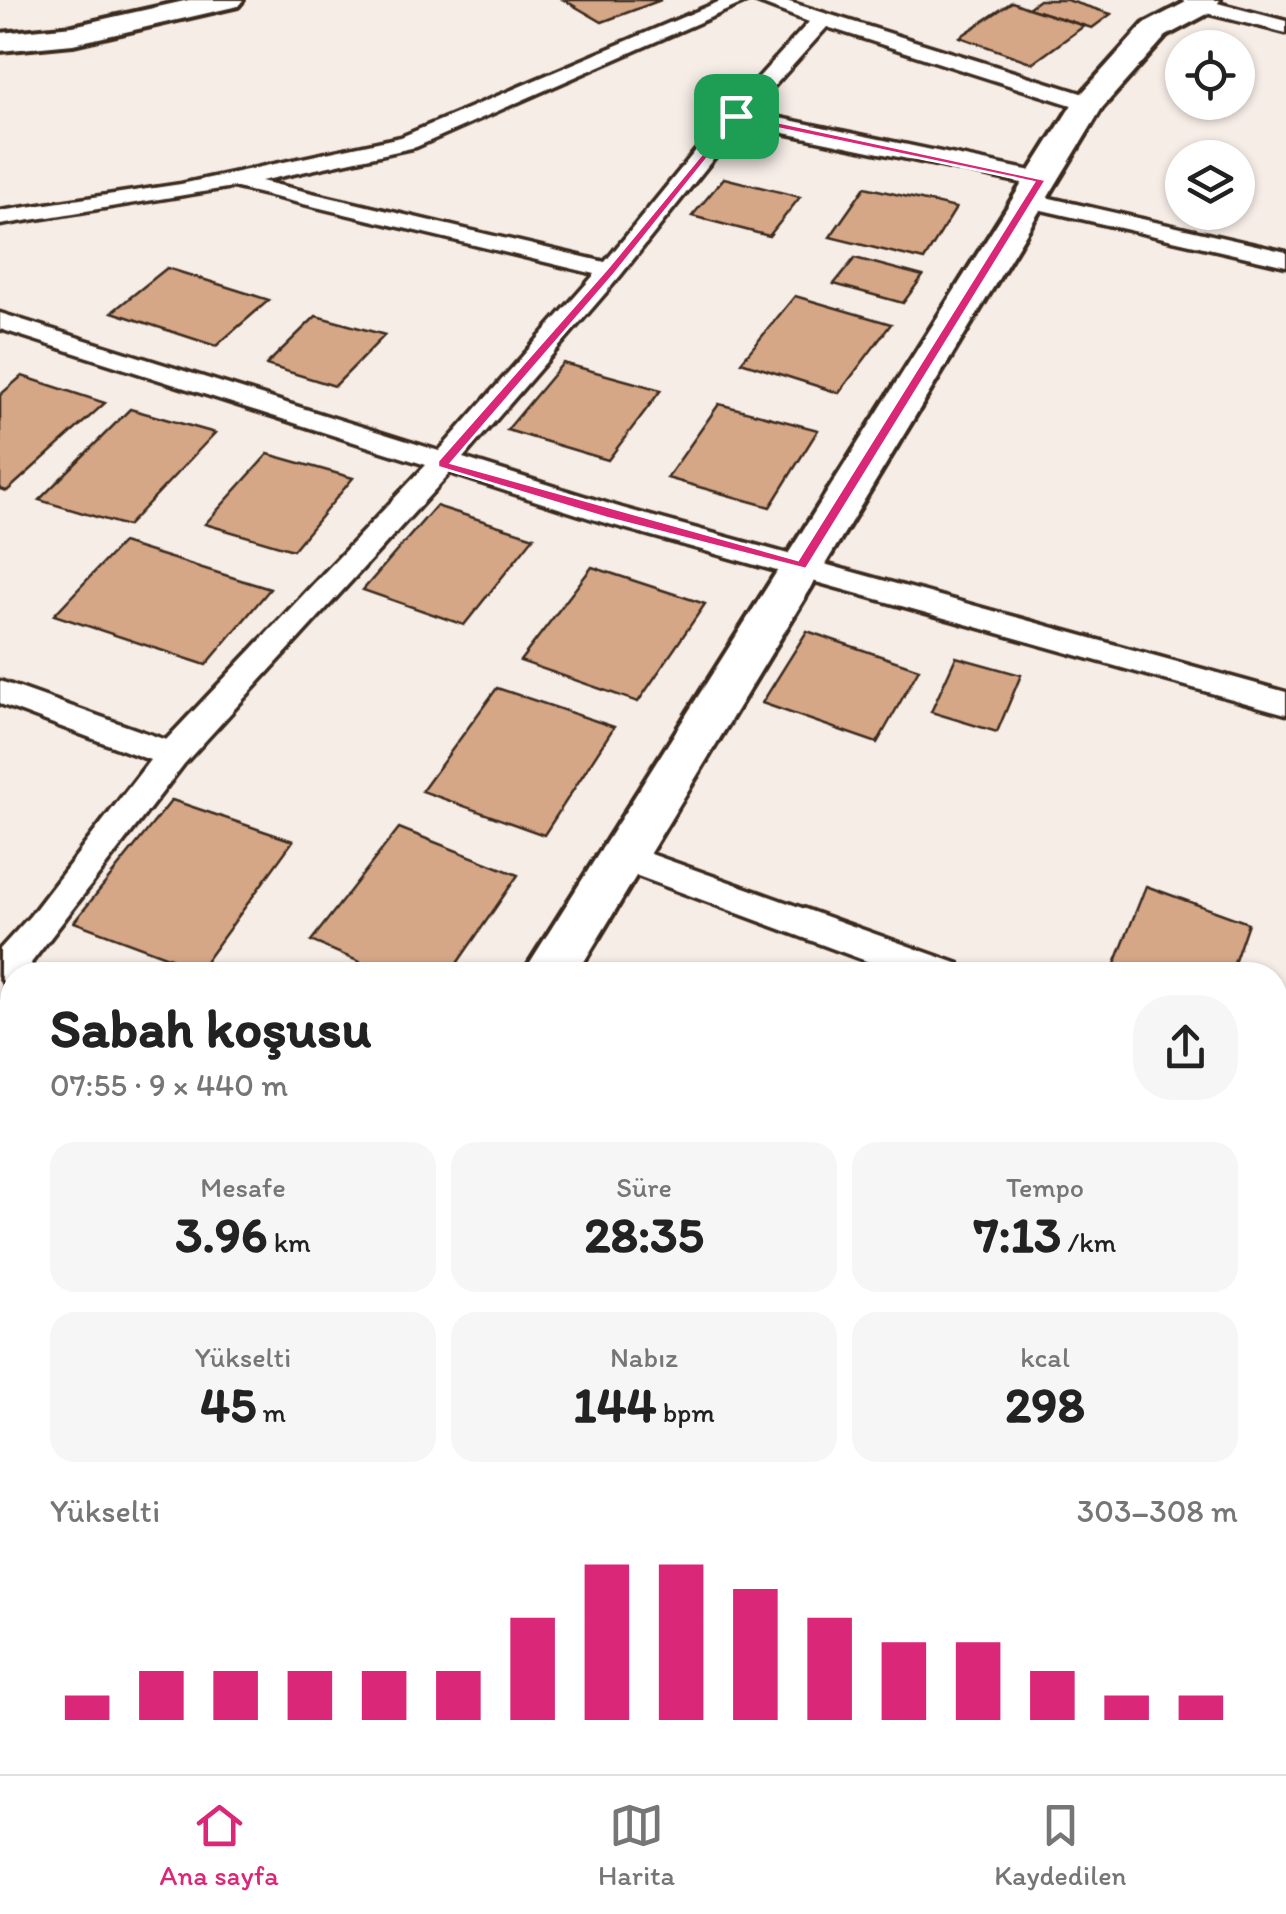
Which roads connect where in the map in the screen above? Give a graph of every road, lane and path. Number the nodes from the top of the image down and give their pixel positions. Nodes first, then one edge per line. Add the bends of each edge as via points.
1 (228, 0) edge
2 (740, 0) edge
3 (762, 0) edge
4 (1200, 2) edge
5 (822, 20) junction
6 (1286, 27) edge
7 (0, 42) edge
8 (1089, 103) junction
9 (736, 116) junction
10 (231, 180) junction
11 (1034, 190) junction
12 (0, 218) edge
13 (1286, 259) edge
14 (611, 271) junction
15 (0, 322) edge
16 (442, 464) junction
17 (802, 566) junction
18 (0, 692) edge
19 (1286, 703) edge
20 (172, 756) junction
21 (620, 856) junction
22 (10, 958) edge
23 (556, 962) edge
24 (910, 962) edge

1 - 7 street via 74,35
2 - 10 street via 408,142
3 - 5 street
4 - 6 street
4 - 8 street via 1155,30
5 - 8 street
5 - 9 street
8 - 11 street
9 - 11 street
9 - 14 street
10 - 12 street
10 - 14 street
11 - 13 street
11 - 17 street
14 - 16 street
15 - 16 street
16 - 17 street
16 - 20 street
17 - 19 street
17 - 21 street
18 - 20 street
20 - 22 street via 43,926
21 - 23 street
21 - 24 street

